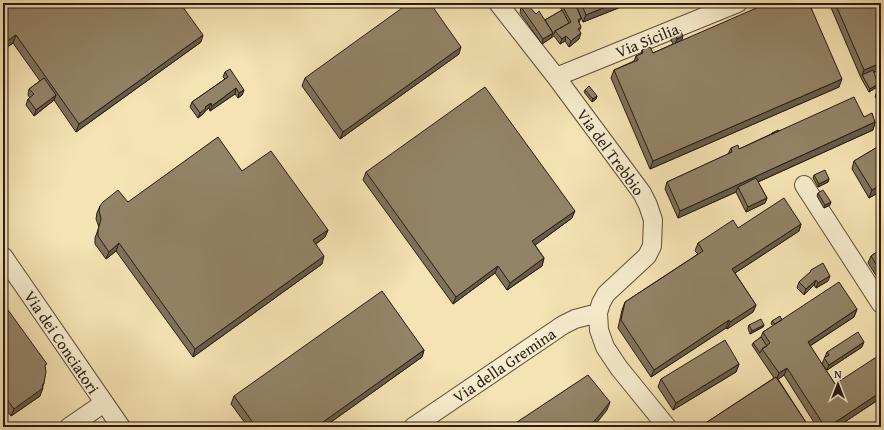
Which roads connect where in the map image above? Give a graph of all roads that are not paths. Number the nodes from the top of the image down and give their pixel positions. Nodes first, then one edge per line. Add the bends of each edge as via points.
1 (498, 3) edge
2 (738, 3) edge
3 (556, 77) junction
4 (804, 185) dead end
5 (3, 256) edge
6 (881, 304) edge
7 (598, 313) junction
8 (104, 403) junction
9 (69, 427) edge
10 (121, 427) edge
11 (413, 427) edge
12 (667, 427) edge

1 - 3 street, Via del Trebbio
2 - 3 street, Via Sicilia
3 - 7 street, Via del Trebbio via 642,193 653,220 652,246 647,256 606,294
4 - 6 street
5 - 8 street, Via dei Conciatori
7 - 11 street, Via della Gremina via 563,325
7 - 12 street, Via del Trebbio via 599,330 605,348
8 - 9 street
8 - 10 street, Via dei Conciatori

